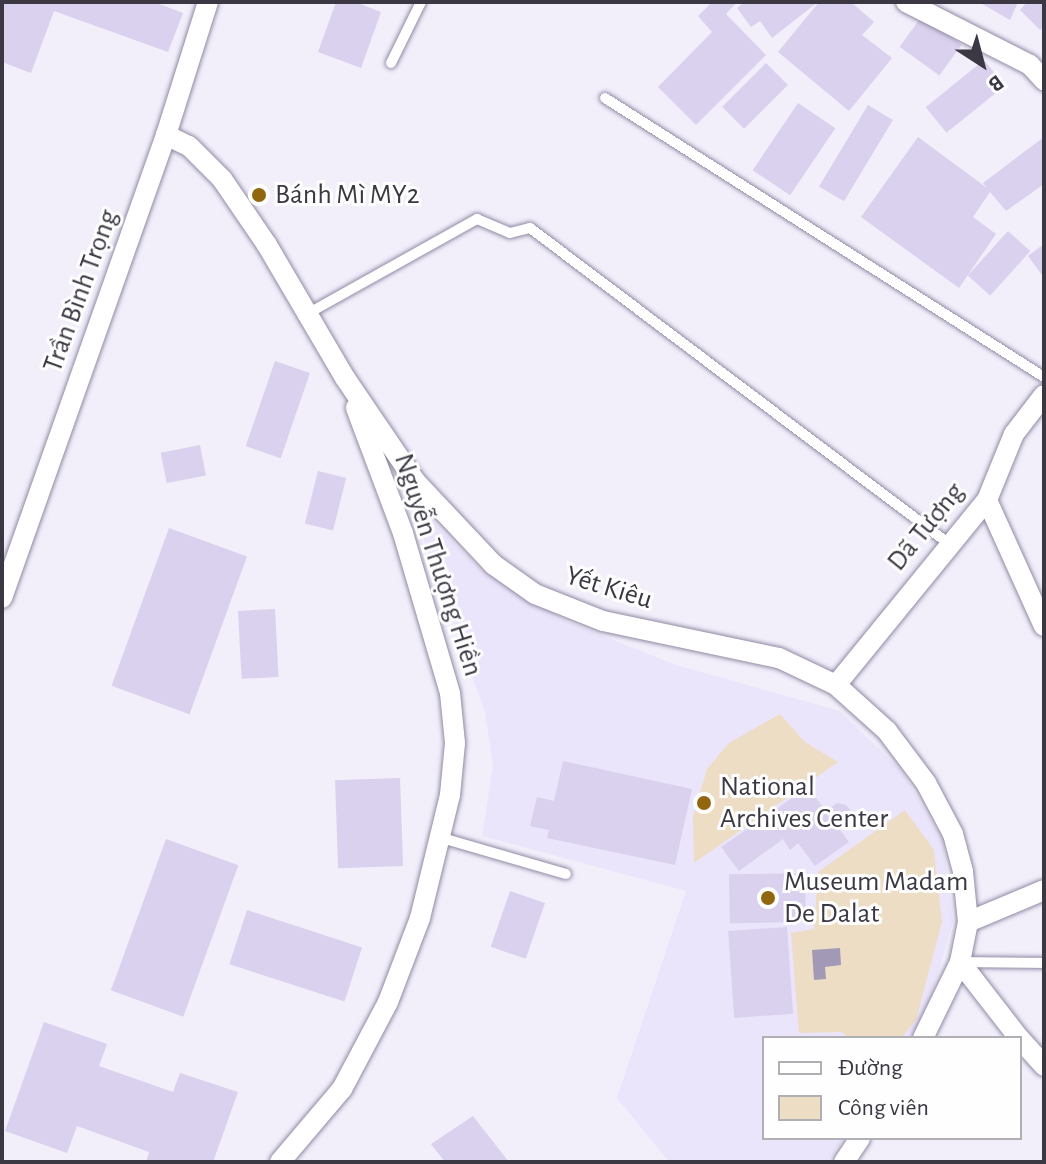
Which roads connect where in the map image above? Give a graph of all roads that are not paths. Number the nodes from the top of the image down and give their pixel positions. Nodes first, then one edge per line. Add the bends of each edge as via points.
1 (208, 2) edge
2 (421, 2) edge
3 (906, 2) edge
4 (391, 63) dead end
5 (1044, 80) edge
6 (605, 98) dead end
7 (166, 135) junction
8 (307, 314) junction
9 (1044, 377) edge
10 (345, 378) junction
11 (1044, 395) edge
12 (987, 500) junction
13 (948, 543) junction
14 (2, 598) edge
15 (1044, 626) edge
16 (836, 685) junction
17 (442, 838) junction
18 (566, 874) dead end
19 (1044, 890) edge
20 (968, 922) junction
21 (960, 962) junction
22 (1044, 963) edge
23 (924, 1036) edge
24 (1018, 1036) edge
25 (1022, 1041) edge
26 (1044, 1066) edge
27 (859, 1140) edge
28 (280, 1162) edge
29 (844, 1162) edge

1 - 7 street, Trần Bình Trọng
2 - 4 lane
3 - 5 street via 1030,65
6 - 9 lane
7 - 8 street, Yết Kiêu via 189,146 222,179
7 - 14 street, Trần Bình Trọng
8 - 10 street, Yết Kiêu
8 - 13 lane via 477,219 510,233 530,228
10 - 16 street, Yết Kiêu via 415,481 494,565 535,594 603,621 779,658
10 - 17 street, Nguyễn Thượng Hiền via 403,533 450,693 455,743
11 - 12 street, Dã Tượng via 1014,434
12 - 13 street, Dã Tượng
12 - 15 street
13 - 16 street, Dã Tượng
16 - 20 street, Yết Kiêu via 887,731 926,783 953,834
17 - 18 lane
17 - 28 street, Nguyễn Thượng Hiền via 420,918 388,1002 342,1089
19 - 20 street
20 - 21 street, Yết Kiêu
21 - 22 lane
21 - 23 street
21 - 24 street
25 - 26 street
27 - 29 street

